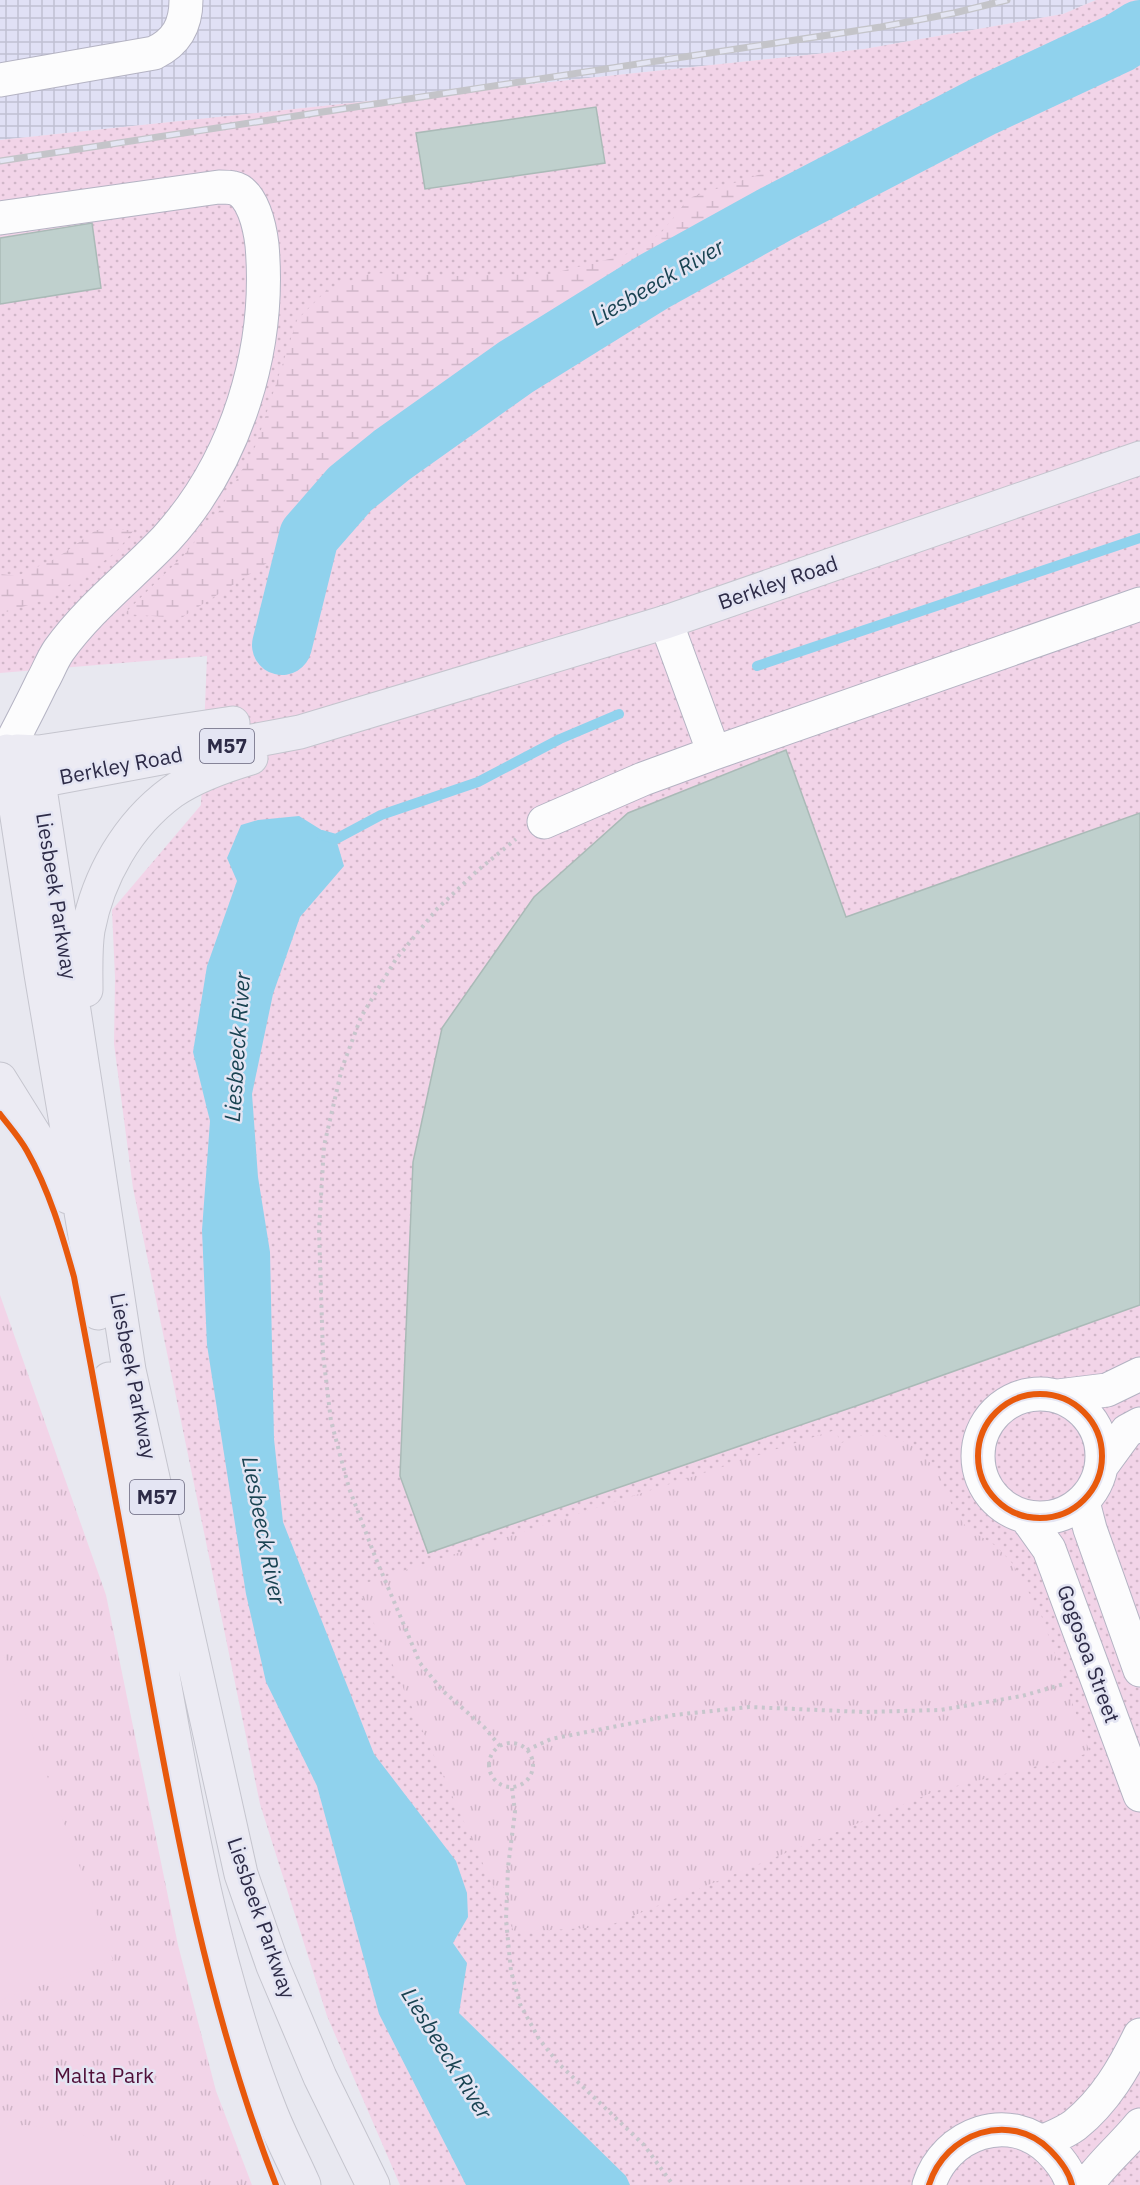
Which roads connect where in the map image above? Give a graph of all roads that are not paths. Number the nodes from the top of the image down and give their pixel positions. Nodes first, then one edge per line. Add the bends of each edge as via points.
1 (186, 0) edge
2 (0, 80) edge
3 (0, 218) edge
4 (1140, 458) edge
5 (1140, 604) edge
6 (666, 622) junction
7 (58, 651) junction
8 (412, 698) junction
9 (300, 732) junction
10 (3, 751) edge
11 (714, 753) junction
12 (22, 777) edge
13 (544, 822) road end
14 (0, 1079) edge
15 (87, 1104) junction
16 (83, 1228) junction
17 (1140, 1374) edge
18 (1059, 1396) junction
19 (1140, 1424) edge
20 (1103, 1464) junction
21 (1083, 1502) junction
22 (1026, 1517) junction
23 (1140, 1670) edge
24 (1140, 1795) edge
25 (1140, 2035) edge
26 (1140, 2125) edge
27 (1042, 2142) junction
28 (304, 2185) edge
29 (373, 2185) edge
30 (929, 2185) edge
31 (1072, 2185) edge
32 (1087, 2185) edge

1 - 2 street via 180,31 154,53
3 - 7 street via 234,188 254,210 261,236 264,274 255,358 236,426 217,468 167,537 82,621
4 - 6 main road, Berkley Road
5 - 11 street
6 - 8 main road, Berkley Road
6 - 11 street
7 - 10 street
7 - 12 street
8 - 9 main road, Berkley Road / M57
8 - 12 main road, Berkley Road / M57
9 - 12 main road, Berkley Road / M57
9 - 15 main road via 259,756 198,777 172,792 127,838 111,863 87,932
10 - 12 main road, Liesbeek Parkway / M57
11 - 13 street
12 - 15 main road, Liesbeek Parkway / M57
12 - 16 main road, Liesbeek Parkway / M57
14 - 16 main road via 48,1156
15 - 29 main road, Liesbeek Parkway / M57 via 129,1370 240,1874 273,1966
16 - 28 main road, Liesbeek Parkway / M57 via 163,1681 208,1902 231,1992 270,2111
17 - 18 street via 1107,1390
18 - 20 street via 1078,1406 1093,1422 1102,1442
18 - 22 street via 1037,1393 1015,1398 986,1423 978,1442 982,1481 992,1498
19 - 20 street via 1127,1431
20 - 21 street via 1096,1484
21 - 22 street via 1065,1514 1046,1519
21 - 23 street, Gogosoa Street
22 - 24 street, Gogosoa Street via 1049,1549
25 - 27 street via 1105,2096 1074,2126
26 - 32 street
27 - 30 street via 1019,2132 994,2130 969,2136 948,2150 933,2171
27 - 31 street via 1060,2160

